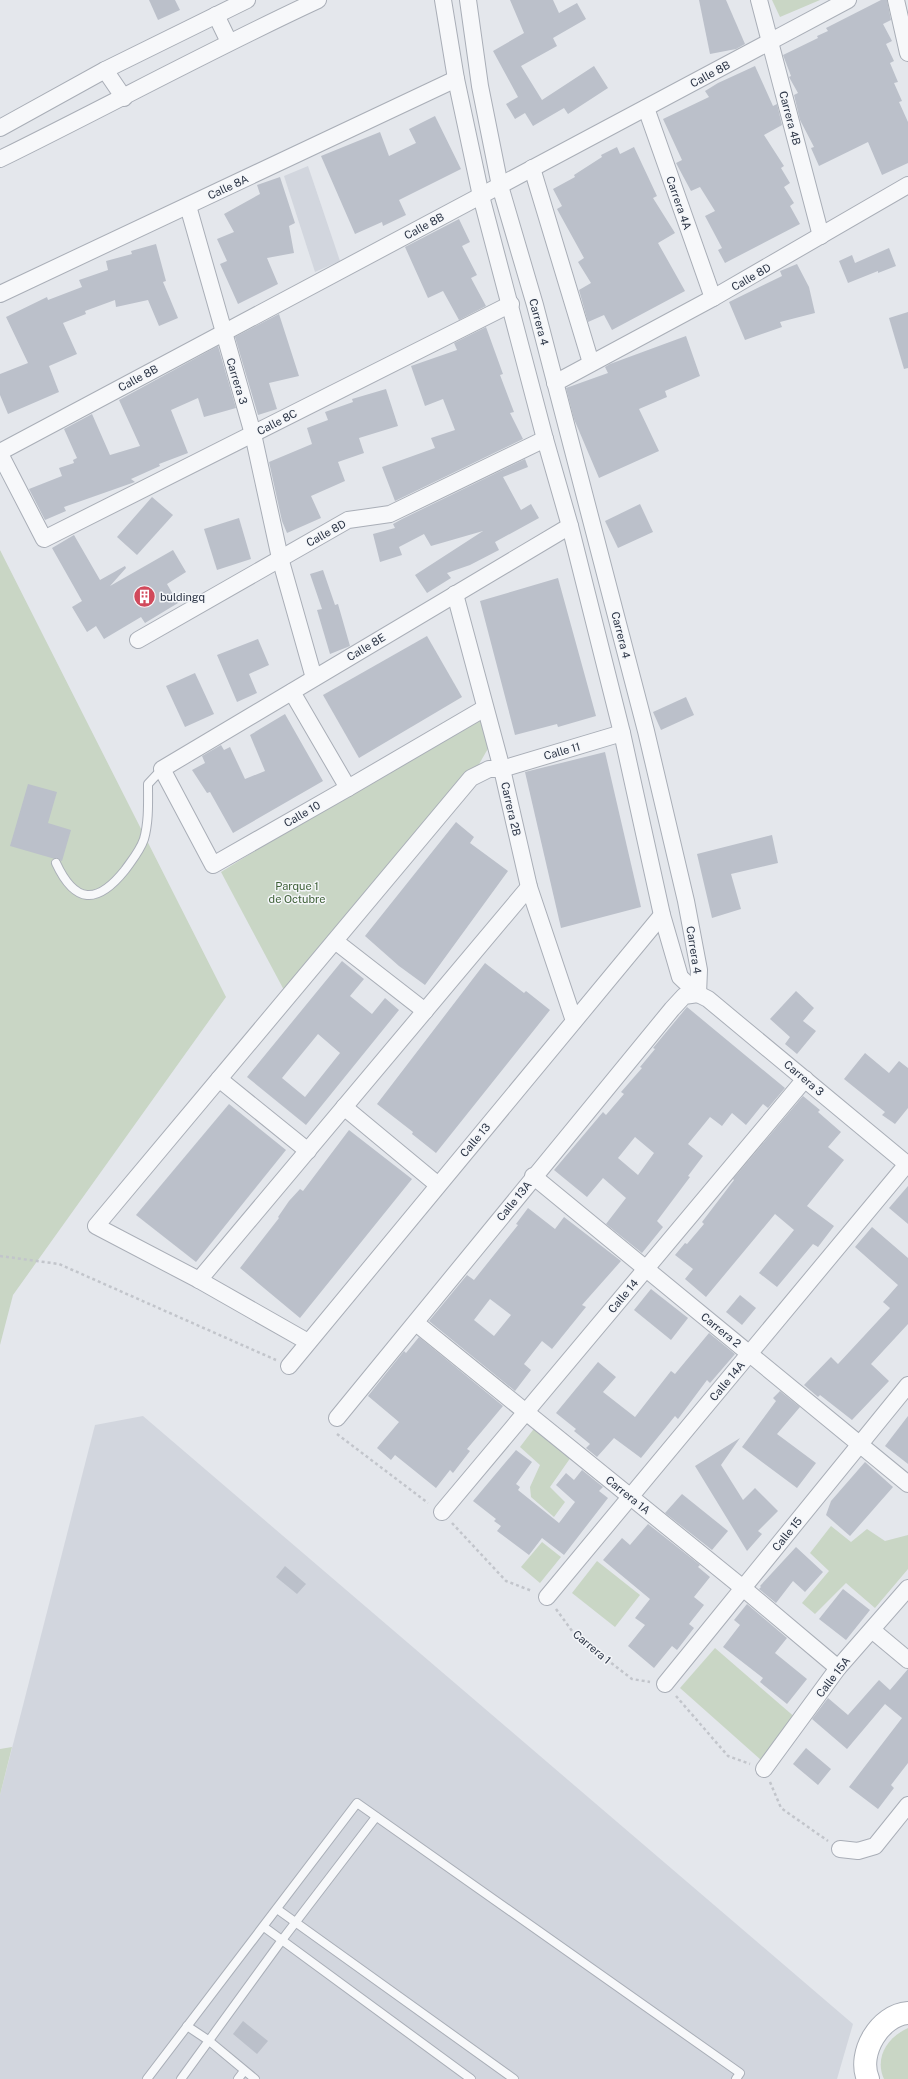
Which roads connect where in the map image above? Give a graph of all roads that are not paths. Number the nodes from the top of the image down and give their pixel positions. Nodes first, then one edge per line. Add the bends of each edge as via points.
1 (247, 0) edge
2 (318, 0) edge
3 (443, 0) edge
4 (468, 0) edge
5 (759, 0) edge
6 (848, 0) edge
7 (896, 0) edge
8 (216, 15) junction
9 (229, 42) junction
10 (770, 42) junction
11 (908, 53) edge
12 (105, 70) junction
13 (456, 79) junction
14 (124, 98) junction
15 (646, 108) junction
16 (0, 128) edge
17 (0, 159) edge
18 (532, 168) junction
19 (908, 185) edge
20 (500, 186) junction
21 (481, 196) junction
22 (188, 206) junction
23 (821, 236) junction
24 (0, 294) edge
25 (712, 298) junction
26 (511, 304) junction
27 (223, 333) junction
28 (590, 363) junction
29 (555, 383) junction
30 (253, 434) junction
31 (545, 439) junction
32 (0, 453) edge
33 (570, 526) junction
34 (280, 558) junction
35 (455, 594) junction
36 (138, 640) dead end
37 (314, 678) junction
38 (292, 692) junction
39 (485, 708) junction
40 (622, 733) junction
41 (162, 769) junction
42 (502, 769) junction
43 (348, 788) junction
44 (56, 863) dead end
45 (529, 887) junction
46 (662, 915) junction
47 (335, 941) junction
48 (698, 994) junction
49 (425, 1011) junction
50 (574, 1021) junction
51 (219, 1079) junction
52 (805, 1079) junction
53 (344, 1107) junction
54 (308, 1151) junction
55 (907, 1164) edge
56 (533, 1176) junction
57 (438, 1186) junction
58 (646, 1269) junction
59 (199, 1280) junction
60 (416, 1323) junction
61 (308, 1342) junction
62 (749, 1354) junction
63 (289, 1366) road end
64 (908, 1384) edge
65 (526, 1411) junction
66 (338, 1418) road end
67 (860, 1444) junction
68 (908, 1484) edge
69 (630, 1497) junction
70 (442, 1512) road end
71 (743, 1588) junction
72 (908, 1588) edge
73 (547, 1597) road end
74 (872, 1630) junction
75 (908, 1660) edge
76 (838, 1668) junction
77 (665, 1684) road end
78 (764, 1769) road end
79 (908, 1805) edge
80 (376, 1817) junction
81 (840, 1849) road end
82 (277, 1909) junction
83 (296, 1923) junction
84 (264, 1927) junction
85 (282, 1940) junction
86 (907, 2012) edge
87 (187, 2026) junction
88 (208, 2040) junction
89 (244, 2071) junction
90 (147, 2079) edge
91 (181, 2079) edge
92 (238, 2079) edge
93 (255, 2079) edge
94 (471, 2079) edge
95 (514, 2079) edge
96 (736, 2079) edge
97 (868, 2079) edge

1 - 8 street
2 - 9 street
3 - 13 street, Carrera 4
4 - 20 street, Carrera 4 via 480,86
5 - 10 street, Carrera 4B
6 - 10 street, Calle 8B
7 - 11 street
8 - 9 street
8 - 12 street
9 - 14 street
10 - 15 street, Calle 8B
10 - 23 street, Carrera 4B
12 - 14 street
12 - 16 street
13 - 21 street, Carrera 4
13 - 22 street, Calle 8A
14 - 17 street
15 - 18 street, Calle 8B
15 - 25 street, Carrera 4A
18 - 20 street, Calle 8B
18 - 28 street
19 - 23 street, Calle 8D
20 - 21 street, Calle 8B
20 - 29 street, Carrera 4
21 - 26 street, Carrera 4
21 - 27 street, Calle 8B
22 - 24 street, Calle 8A
22 - 27 street, Carrera 3
23 - 25 street, Calle 8D
25 - 28 street, Calle 8D
26 - 30 street, Calle 8C
26 - 31 street, Carrera 4
27 - 30 street, Carrera 3
27 - 32 street, Calle 8B
28 - 29 street, Calle 8D
29 - 48 street, Carrera 4 via 644,724 682,886 700,970
30 - 32 street, Calle 8C via 44,539
30 - 34 street, Carrera 3
31 - 33 street, Carrera 4
31 - 34 street, Calle 8D via 390,514 348,520
33 - 35 street, Calle 8E
33 - 40 street, Carrera 4
34 - 36 street, Calle 8D
34 - 37 street, Carrera 3
35 - 37 street, Calle 8E
35 - 39 street, Carrera 2B
37 - 38 street, Calle 8E
38 - 41 street, Calle 8E
38 - 43 street
39 - 42 street, Carrera 2B
39 - 43 street, Calle 10
40 - 42 street, Calle 11
40 - 46 street, Carrera 4
41 - 43 street, Calle 10 via 213,865
41 - 44 lane via 148,784 144,840 113,883 101,893 88,896 75,891 64,880
42 - 45 street, Carrera 2B
42 - 47 street, Calle 11 via 489,769 471,778
45 - 49 street
45 - 50 street, Carrera 2B
46 - 48 street, Carrera 4 via 680,977
46 - 50 street, Calle 13
47 - 49 street
47 - 51 street, Calle 11
48 - 52 street, Carrera 3 via 708,999
48 - 56 street, Calle 13A via 684,996 672,1009
49 - 53 street
50 - 57 street, Calle 13
51 - 54 street
51 - 59 street, Calle 11 via 96,1226
52 - 55 street, Carrera 3
52 - 58 street, Calle 14
53 - 54 street
53 - 57 street
54 - 59 street
55 - 62 street, Calle 14A
56 - 58 street, Carrera 2
56 - 60 street, Calle 13A
57 - 61 street, Calle 13
58 - 62 street, Carrera 2
58 - 65 street, Calle 14
59 - 61 street
60 - 65 street, Carrera 1A
60 - 66 street, Calle 13A
61 - 63 street, Calle 13
62 - 67 street, Carrera 2
62 - 69 street, Calle 14A
64 - 67 street, Calle 15
65 - 69 street, Carrera 1A
65 - 70 street, Calle 14
67 - 68 street, Carrera 2
67 - 71 street, Calle 15
69 - 71 street, Carrera 1A
69 - 73 street, Calle 14A
71 - 76 street, Carrera 1A
71 - 77 street, Calle 15
72 - 74 street, Calle 15A
74 - 75 street
74 - 76 street, Calle 15A
76 - 78 street, Calle 15A
79 - 81 street via 875,1846 858,1851
80 - 82 lane via 357,1803
80 - 83 lane
80 - 96 lane via 740,2073
82 - 83 lane
82 - 84 lane
83 - 85 lane
83 - 95 lane
84 - 85 lane
84 - 87 lane
85 - 88 lane
85 - 94 lane
86 - 97 street via 886,2022 873,2037 866,2056
87 - 88 lane
87 - 90 lane
88 - 89 lane
88 - 91 lane
89 - 92 lane
89 - 93 lane

